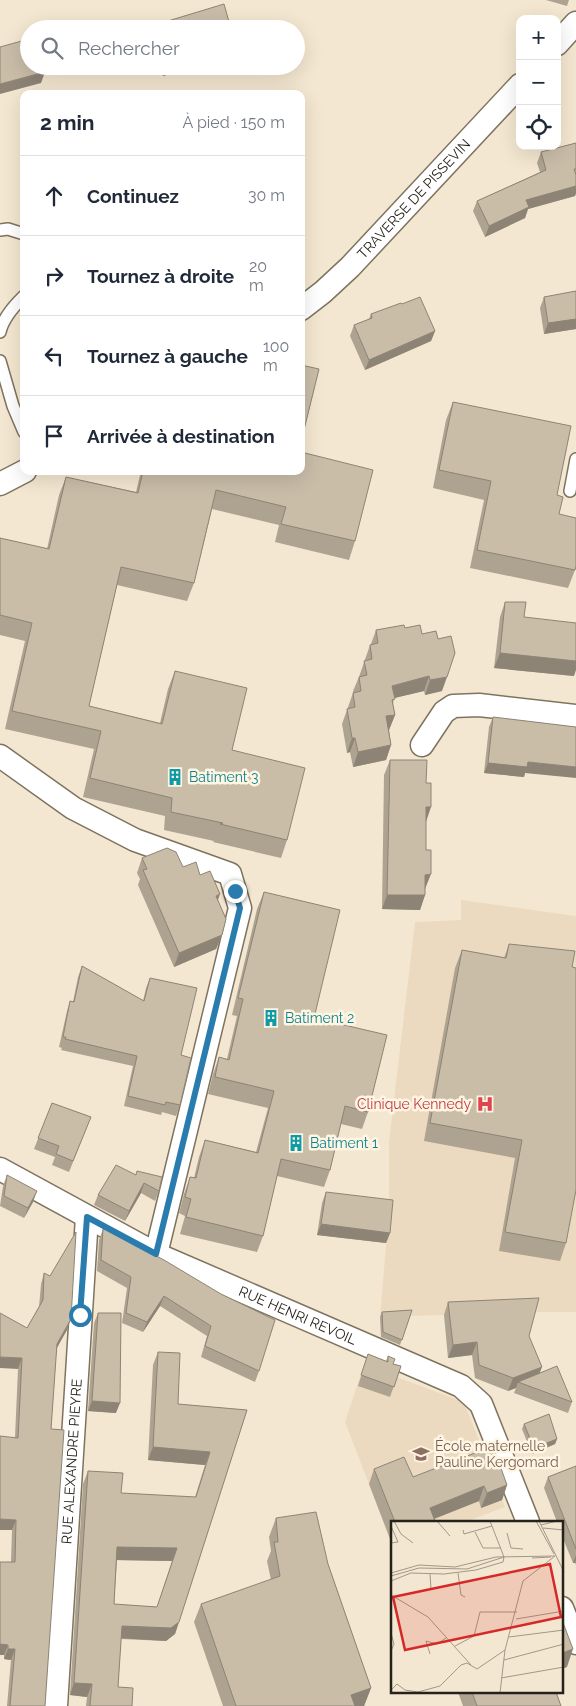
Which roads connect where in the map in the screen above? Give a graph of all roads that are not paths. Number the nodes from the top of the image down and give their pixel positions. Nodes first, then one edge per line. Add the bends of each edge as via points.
1 (576, 23) edge
2 (561, 40) edge
3 (516, 89) edge
4 (0, 230) edge
5 (20, 233) edge
6 (20, 300) edge
7 (305, 306) edge
8 (0, 332) edge
9 (0, 362) edge
10 (20, 423) edge
11 (576, 459) edge
12 (20, 474) edge
13 (0, 484) edge
14 (570, 491) dead end
15 (576, 716) edge
16 (422, 745) dead end
17 (0, 756) edge
18 (0, 1169) edge
19 (87, 1217) junction
20 (156, 1254) junction
21 (528, 1521) edge
22 (564, 1613) edge
23 (576, 1643) edge
24 (56, 1706) edge

1 - 2 street
3 - 7 street, TRAVERSE DE PISSEVIN via 350,267
4 - 5 lane
6 - 8 lane
9 - 10 lane
11 - 14 lane
12 - 13 street
15 - 16 street via 479,705 453,706 444,712
17 - 20 street via 73,808 135,840 230,874 240,908
18 - 19 street, RUE HENRI REVOIL
19 - 20 street, RUE HENRI REVOIL
19 - 24 street, RUE ALEXANDRE PIEYRE
20 - 21 street, RUE HENRI REVOIL via 461,1386 481,1404
22 - 23 street

